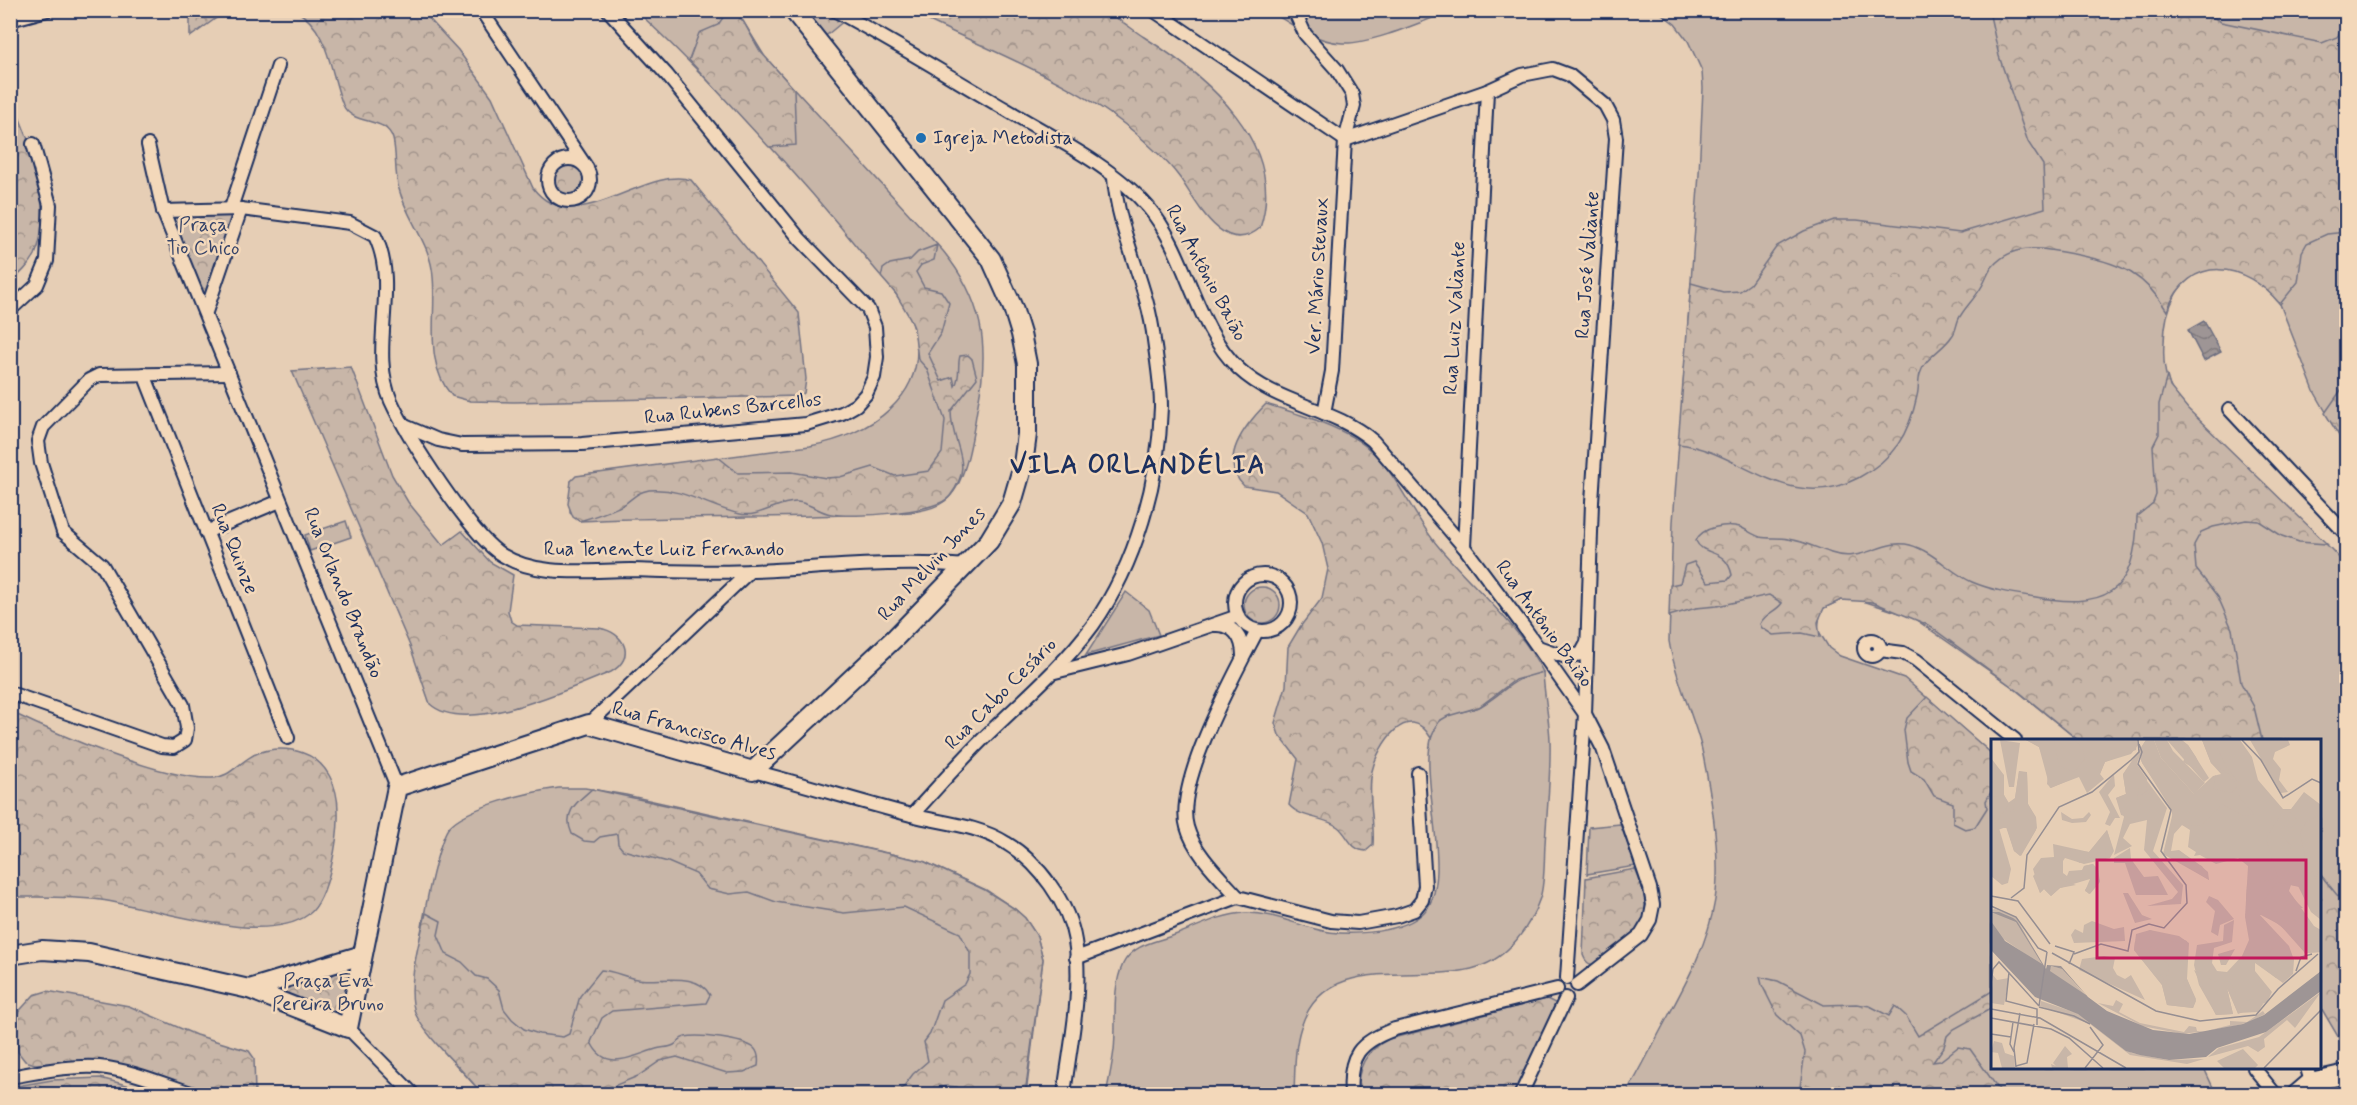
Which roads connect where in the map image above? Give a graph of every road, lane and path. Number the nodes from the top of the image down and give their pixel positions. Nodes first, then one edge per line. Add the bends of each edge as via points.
1 (47, 10) edge
2 (481, 10) edge
3 (608, 10) edge
4 (793, 10) edge
5 (834, 10) edge
6 (1154, 10) edge
7 (1294, 10) edge
8 (10, 20) edge
9 (278, 66) dead end
10 (1487, 91) junction
11 (1345, 140) junction
12 (33, 144) dead end
13 (148, 145) dead end
14 (586, 168) dead end
15 (1114, 178) junction
16 (236, 208) junction
17 (163, 211) junction
18 (10, 310) edge
19 (206, 312) junction
20 (229, 373) junction
21 (144, 374) junction
22 (2229, 409) dead end
23 (1324, 413) junction
24 (404, 425) junction
25 (280, 501) junction
26 (206, 532) junction
27 (2346, 534) edge
28 (1464, 547) junction
29 (966, 566) junction
30 (750, 571) junction
31 (1238, 616) junction
32 (1211, 625) junction
33 (1257, 631) junction
34 (1588, 642) junction
35 (1537, 647) junction
36 (1880, 650) dead end
37 (1243, 658) junction
38 (1055, 672) junction
39 (10, 693) edge
40 (1586, 714) junction
41 (589, 724) junction
42 (288, 738) dead end
43 (2013, 739) edge
44 (753, 771) junction
45 (1418, 772) dead end
46 (397, 787) junction
47 (912, 815) junction
48 (1238, 897) junction
49 (10, 955) edge
50 (362, 955) junction
51 (1076, 958) junction
52 (1572, 982) junction
53 (249, 989) junction
54 (1561, 994) junction
55 (348, 1028) junction
56 (2255, 1069) edge
57 (2346, 1074) edge
58 (2309, 1075) edge
59 (10, 1077) edge
60 (194, 1095) edge
61 (413, 1095) edge
62 (1064, 1095) edge
63 (1351, 1095) edge
64 (1521, 1095) edge
65 (2275, 1095) edge
66 (2297, 1095) edge

1 - 8 street
2 - 14 street
3 - 24 street, Rua Rubens Barcellos via 667,75 800,239 868,309 875,327 877,357 866,394 849,410 806,424 582,444 462,445 438,440
4 - 29 street, Rua Melvin Jones via 991,259 1013,308 1027,364 1021,475 1003,520
5 - 15 street, Rua Antônio Baião via 1078,152
6 - 11 street
7 - 11 street, Ver. Mário Stevaux via 1305,34 1345,81 1353,100
9 - 16 street
10 - 11 street, Rua José Valiante
10 - 28 street, Rua Luiz Valiante
10 - 34 street, Rua José Valiante via 1522,75 1553,69 1569,75 1605,105 1617,138 1592,502
11 - 23 street, Ver. Mário Stevaux via 1332,371
12 - 18 street via 50,205 47,261 37,285
13 - 17 street, Rua Orlando Brandão
15 - 23 street, Rua Antônio Baião via 1147,206 1158,221 1207,319 1236,366 1273,394
15 - 38 street, Rua Cabo Cesário via 1118,210 1142,281 1154,335 1161,405 1159,436 1143,516 1116,587 1093,625
16 - 17 street
16 - 19 street
16 - 24 street, Rua Tenente Luiz Fernando via 351,223 375,236 384,264 384,373 390,398
17 - 19 street, Rua Orlando Brandão
19 - 20 street, Rua Orlando Brandão
20 - 21 street
20 - 25 street, Rua Orlando Brandão
21 - 26 street, Rua Quinze
21 - 39 street via 99,375 89,380 43,427 38,448 63,532 102,565 183,705 185,740 177,746 162,746
22 - 27 street
23 - 28 street, Rua Antônio Baião via 1347,422 1373,441
24 - 30 street, Rua Tenente Luiz Fernando via 479,534 492,548 518,563 564,570
25 - 26 street
25 - 46 street, Rua Orlando Brandão
26 - 42 street, Rua Quinze
28 - 35 street, Rua Antônio Baião
29 - 30 street, Rua Tenente Luiz Fernando via 891,563
29 - 44 street, Rua Melvin Jones
30 - 41 street
31 - 32 street
31 - 33 street
31 - 33 street via 1235,598 1245,582 1262,575 1280,581 1290,597 1290,612 1276,628
32 - 37 street via 1236,632
32 - 38 street via 1128,654
33 - 37 street
34 - 35 street via 1581,654 1572,657
34 - 40 street, Rua José Valiante
35 - 40 street, Rua Antônio Baião
36 - 43 street via 1903,653 1916,660
37 - 48 street via 1213,719 1194,770 1185,815 1196,845
38 - 47 street, Rua Cabo Cesário via 988,734
40 - 52 street, Rua José Valiante
40 - 52 street, Rua Antônio Baião via 1603,749 1653,905 1641,935
41 - 44 street, Rua Francisco Alves
41 - 46 street, Rua Francisco Alves
44 - 47 street, Rua Francisco Alves
45 - 48 street via 1425,886 1422,900 1414,910 1372,921 1343,923
46 - 50 street
47 - 51 street, Rua Francisco Alves via 993,836 1035,865 1056,895 1070,925
48 - 51 street
49 - 53 street via 42,950 89,953
50 - 53 street
50 - 55 street
51 - 62 street via 1076,996
52 - 54 street via 1558,983
52 - 54 street via 1575,994
53 - 55 street
54 - 63 street via 1376,1036 1355,1056
54 - 64 street
55 - 61 street
56 - 65 street
57 - 58 street
58 - 66 street
59 - 60 street via 98,1067 130,1072

